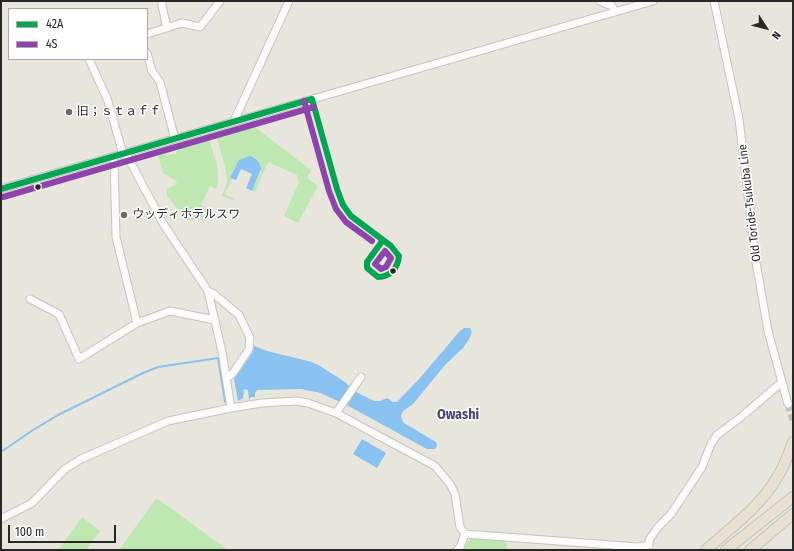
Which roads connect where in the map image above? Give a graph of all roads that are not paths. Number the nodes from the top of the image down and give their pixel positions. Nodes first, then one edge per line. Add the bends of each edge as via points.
1 (162, 1) edge
2 (220, 1) edge
3 (289, 1) edge
4 (600, 1) edge
5 (653, 1) edge
6 (714, 1) edge
7 (615, 12) junction
8 (167, 28) junction
9 (148, 34) edge
10 (148, 57) edge
11 (89, 60) edge
12 (234, 121) junction
13 (175, 140) junction
14 (124, 154) junction
15 (114, 157) junction
16 (1, 189) edge
17 (208, 291) junction
18 (30, 299) dead end
19 (215, 320) junction
20 (137, 323) junction
21 (361, 377) dead end
22 (227, 378) junction
23 (782, 382) junction
24 (788, 404) tunnel mouth
25 (231, 408) junction
26 (338, 410) junction
27 (793, 442) edge
28 (793, 497) edge
29 (793, 514) edge
30 (1, 519) edge
31 (793, 523) edge
32 (465, 534) junction
33 (652, 548) edge
34 (457, 550) edge
35 (706, 550) edge
36 (726, 550) edge
37 (750, 550) edge
38 (760, 550) edge

1 - 8 street
2 - 8 street via 200,28 182,24
3 - 12 street
4 - 7 street via 612,6
5 - 7 street
6 - 23 street, Old Toride-Tsukuba Line via 739,118 763,304
7 - 12 street
8 - 9 street
10 - 13 street via 152,71 160,82
11 - 14 street via 108,101
12 - 13 street
13 - 14 street
14 - 15 street
14 - 17 street via 164,225
15 - 16 street
15 - 20 street via 116,236
17 - 19 street
17 - 22 street via 239,315 250,338 249,349
18 - 20 street via 59,314 79,359
19 - 20 street via 170,311
19 - 22 street
21 - 26 street
22 - 25 street
23 - 24 street, Old Toride-Tsukuba Line
23 - 33 street via 717,435 702,467 671,514 649,540
25 - 26 street via 297,401
25 - 30 street via 168,421 81,459 65,469 32,503
26 - 32 street via 435,466 455,494 460,527
27 - 35 highway via 785,464 769,490
28 - 36 highway
29 - 37 highway
31 - 38 highway
32 - 33 street
32 - 34 street

